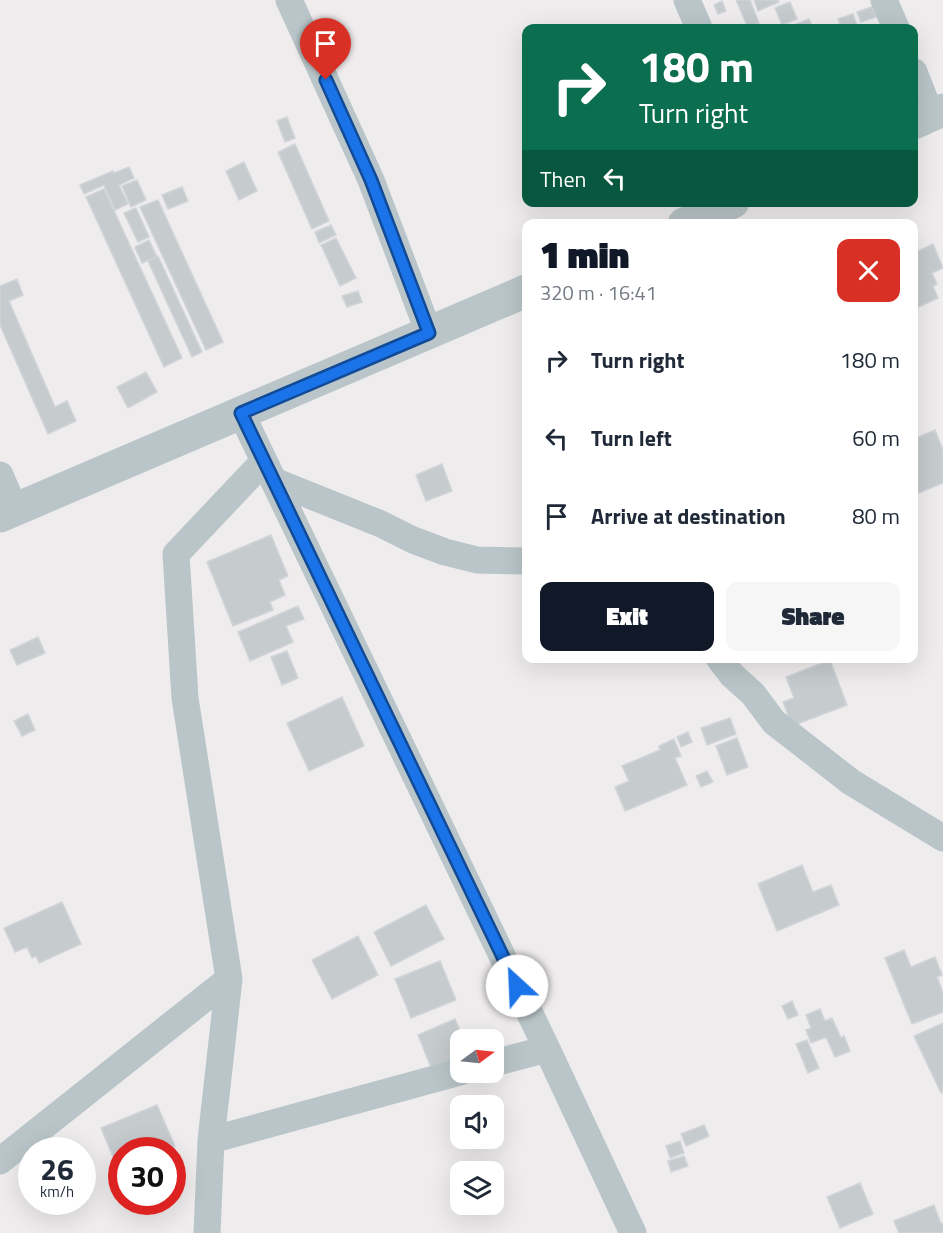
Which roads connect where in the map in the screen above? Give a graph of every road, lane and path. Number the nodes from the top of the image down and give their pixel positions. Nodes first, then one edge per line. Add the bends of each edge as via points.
1 (289, 0) edge
2 (687, 0) edge
3 (884, 0) edge
4 (697, 24) edge
5 (894, 24) edge
6 (918, 84) edge
7 (929, 116) edge
8 (722, 207) edge
9 (695, 219) edge
10 (522, 293) edge
11 (429, 333) junction
12 (241, 413) junction
13 (269, 471) junction
14 (0, 475) edge
15 (7, 513) edge
16 (522, 561) edge
17 (723, 663) edge
18 (943, 838) edge
19 (229, 979) junction
20 (547, 1049) junction
21 (504, 1060) edge
22 (450, 1075) edge
23 (211, 1140) junction
24 (0, 1161) edge
25 (207, 1233) edge
26 (633, 1233) edge

1 - 11 street via 371,180
2 - 4 street
3 - 5 street
6 - 7 street
8 - 9 street
10 - 11 street
11 - 12 street
12 - 13 street
12 - 15 street
13 - 16 street via 445,552 477,560
13 - 19 street via 176,554 185,698
13 - 20 street
14 - 15 street
17 - 18 street via 774,723 851,782
19 - 23 street
19 - 24 street
20 - 21 street
20 - 26 street
22 - 23 street
23 - 25 street

